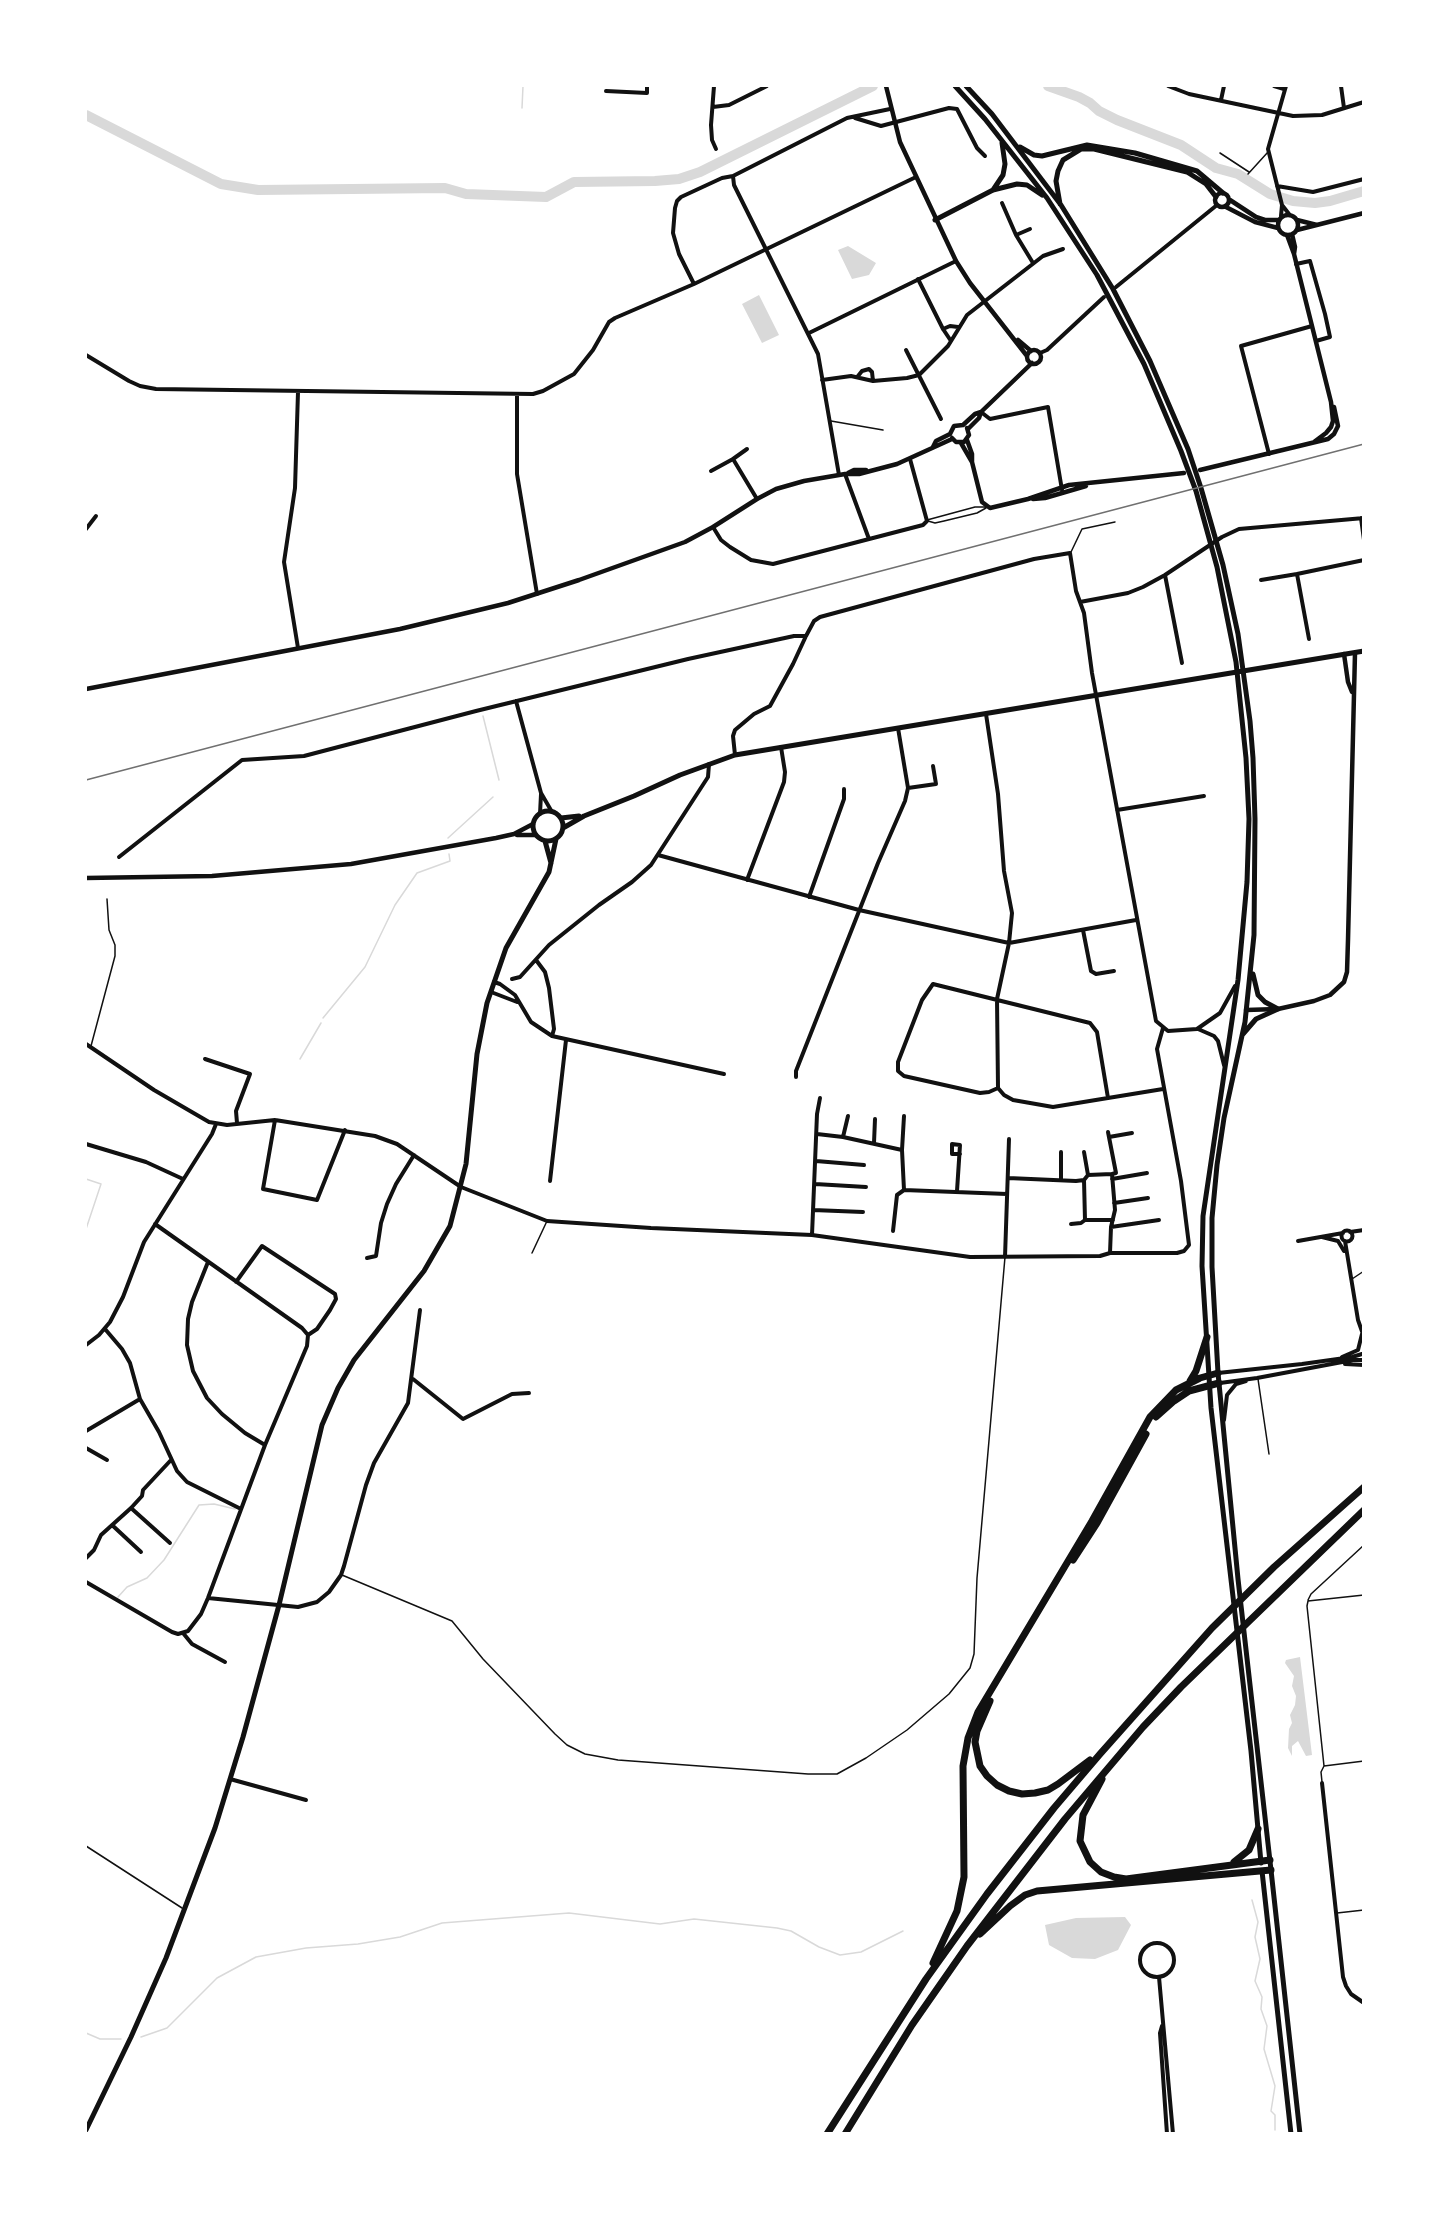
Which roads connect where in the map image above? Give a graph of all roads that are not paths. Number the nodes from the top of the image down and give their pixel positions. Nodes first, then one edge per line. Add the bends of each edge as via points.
1 (647, 86) edge
2 (714, 86) edge
3 (767, 86) edge
4 (886, 86) edge
5 (955, 86) edge
6 (966, 86) edge
7 (1168, 86) edge
8 (1224, 86) edge
9 (1274, 86) edge
10 (1341, 86) edge
11 (1285, 87) edge
12 (606, 91) dead end
13 (1221, 100) junction
14 (1364, 102) edge
15 (713, 108) junction
16 (1344, 108) junction
17 (890, 109) junction
18 (1278, 115) junction
19 (853, 117) junction
20 (894, 123) junction
21 (1001, 139) junction
22 (1013, 142) junction
23 (716, 149) dead end
24 (1269, 152) junction
25 (1220, 153) dead end
26 (985, 156) dead end
27 (733, 176) junction
28 (915, 177) junction
29 (1364, 179) edge
30 (1278, 188) junction
31 (993, 190) junction
32 (1224, 193) junction
33 (1216, 197) junction
34 (1047, 198) junction
35 (1230, 200) junction
36 (1002, 202) dead end
37 (1061, 205) junction
38 (1216, 205) junction
39 (1282, 205) junction
40 (1226, 207) junction
41 (1364, 213) edge
42 (1289, 214) junction
43 (1280, 218) junction
44 (935, 220) junction
45 (1297, 220) junction
46 (1317, 225) junction
47 (1278, 228) junction
48 (1030, 229) dead end
49 (1292, 233) junction
50 (1016, 235) junction
51 (765, 248) junction
52 (1063, 249) dead end
53 (956, 261) junction
54 (1033, 263) junction
55 (1296, 264) junction
56 (918, 279) junction
57 (694, 284) junction
58 (1116, 287) dead end
59 (1104, 297) dead end
60 (984, 301) junction
61 (1312, 326) junction
62 (958, 327) junction
63 (943, 329) junction
64 (809, 333) junction
65 (951, 341) junction
66 (1316, 341) junction
67 (906, 350) dead end
68 (1029, 353) junction
69 (1040, 353) junction
70 (86, 355) edge
71 (1032, 363) junction
72 (919, 375) junction
73 (858, 376) junction
74 (822, 381) junction
75 (873, 381) junction
76 (298, 392) junction
77 (517, 395) junction
78 (981, 412) junction
79 (941, 419) dead end
80 (829, 420) junction
81 (965, 427) junction
82 (883, 430) dead end
83 (951, 436) junction
84 (964, 442) junction
85 (747, 449) dead end
86 (1269, 454) junction
87 (732, 459) junction
88 (910, 459) junction
89 (1200, 470) dead end
90 (711, 471) dead end
91 (1184, 472) dead end
92 (845, 474) junction
93 (839, 476) junction
94 (1062, 490) junction
95 (757, 499) junction
96 (987, 507) junction
97 (96, 516) dead end
98 (1362, 518) edge
99 (927, 521) junction
100 (1115, 522) dead end
101 (713, 527) junction
102 (86, 529) edge
103 (869, 539) junction
104 (1364, 540) edge
105 (1070, 553) junction
106 (1364, 560) edge
107 (1220, 566) junction
108 (1297, 574) junction
109 (1165, 575) junction
110 (1261, 580) dead end
111 (537, 594) junction
112 (1080, 602) junction
113 (806, 636) junction
114 (1309, 639) dead end
115 (298, 648) junction
116 (1364, 651) edge
117 (1355, 652) junction
118 (1344, 654) junction
119 (1182, 663) dead end
120 (1242, 682) junction
121 (86, 689) edge
122 (1096, 694) junction
123 (1353, 695) junction
124 (516, 701) junction
125 (986, 714) junction
126 (898, 728) junction
127 (781, 746) junction
128 (735, 755) junction
129 (709, 764) junction
130 (933, 766) dead end
131 (908, 788) junction
132 (844, 789) dead end
133 (541, 793) junction
134 (1204, 796) dead end
135 (1118, 810) junction
136 (552, 812) junction
137 (540, 814) junction
138 (584, 816) junction
139 (561, 818) junction
140 (533, 824) junction
141 (563, 828) junction
142 (514, 834) junction
143 (536, 835) junction
144 (556, 839) junction
145 (545, 841) junction
146 (658, 855) junction
147 (118, 857) dead end
148 (551, 863) junction
149 (86, 878) edge
150 (747, 880) junction
151 (809, 897) junction
152 (107, 899) dead end
153 (859, 910) junction
154 (1136, 920) junction
155 (1083, 930) junction
156 (1009, 943) junction
157 (536, 960) junction
158 (1252, 965) junction
159 (1114, 971) dead end
160 (512, 979) dead end
161 (1238, 980) junction
162 (493, 982) junction
163 (490, 992) junction
164 (997, 999) junction
165 (519, 1003) junction
166 (1234, 1008) junction
167 (1278, 1008) junction
168 (1246, 1010) junction
169 (1163, 1029) junction
170 (1197, 1029) junction
171 (552, 1036) junction
172 (1242, 1036) junction
173 (566, 1040) junction
174 (86, 1044) edge
175 (90, 1047) junction
176 (205, 1059) dead end
177 (1225, 1072) junction
178 (724, 1074) dead end
179 (796, 1077) dead end
180 (998, 1088) junction
181 (1163, 1089) junction
182 (820, 1098) dead end
183 (1108, 1098) junction
184 (848, 1116) dead end
185 (904, 1116) dead end
186 (875, 1119) dead end
187 (275, 1120) junction
188 (237, 1123) junction
189 (216, 1124) junction
190 (345, 1130) junction
191 (1132, 1133) dead end
192 (817, 1134) junction
193 (843, 1137) junction
194 (1008, 1139) dead end
195 (874, 1143) junction
196 (86, 1144) edge
197 (902, 1150) junction
198 (1061, 1152) dead end
199 (1084, 1152) dead end
200 (960, 1154) dead end
201 (414, 1155) junction
202 (816, 1161) junction
203 (864, 1165) dead end
204 (1147, 1173) dead end
205 (1088, 1175) junction
206 (1112, 1176) junction
207 (1008, 1178) junction
208 (183, 1179) junction
209 (1061, 1180) junction
210 (1084, 1180) junction
211 (550, 1181) dead end
212 (814, 1184) junction
213 (461, 1187) junction
214 (866, 1188) dead end
215 (904, 1190) junction
216 (957, 1191) junction
217 (1007, 1194) junction
218 (1148, 1198) dead end
219 (1114, 1203) junction
220 (813, 1210) junction
221 (863, 1212) dead end
222 (1085, 1220) junction
223 (1113, 1220) junction
224 (1159, 1220) dead end
225 (547, 1221) junction
226 (155, 1224) junction
227 (1071, 1224) dead end
228 (1112, 1227) junction
229 (1364, 1231) edge
230 (893, 1232) dead end
231 (1350, 1232) junction
232 (812, 1235) junction
233 (1322, 1237) junction
234 (1343, 1237) junction
235 (1352, 1238) junction
236 (1298, 1241) dead end
237 (532, 1253) dead end
238 (1110, 1253) junction
239 (1347, 1256) junction
240 (1005, 1257) junction
241 (367, 1258) dead end
242 (208, 1262) junction
243 (1364, 1271) edge
244 (1351, 1280) junction
245 (236, 1282) junction
246 (420, 1310) dead end
247 (105, 1329) junction
248 (1363, 1334) edge
249 (308, 1335) junction
250 (1207, 1337) junction
251 (86, 1345) edge
252 (1363, 1352) edge
253 (1332, 1360) junction
254 (1364, 1361) edge
255 (1218, 1373) junction
256 (1209, 1374) junction
257 (1257, 1378) junction
258 (413, 1379) junction
259 (1250, 1379) junction
260 (1188, 1383) junction
261 (1219, 1383) junction
262 (1209, 1385) junction
263 (530, 1393) dead end
264 (140, 1399) junction
265 (1224, 1424) junction
266 (86, 1431) edge
267 (265, 1445) junction
268 (86, 1448) edge
269 (1269, 1454) dead end
270 (107, 1460) dead end
271 (171, 1460) junction
272 (1364, 1487) edge
273 (130, 1508) junction
274 (241, 1509) junction
275 (1364, 1510) edge
276 (112, 1525) junction
277 (170, 1543) dead end
278 (1364, 1545) edge
279 (141, 1552) dead end
280 (86, 1557) edge
281 (341, 1575) junction
282 (86, 1582) edge
283 (1364, 1595) edge
284 (208, 1598) junction
285 (1308, 1601) junction
286 (279, 1605) junction
287 (183, 1633) junction
288 (225, 1662) dead end
289 (1100, 1754) junction
290 (1364, 1761) edge
291 (1110, 1764) junction
292 (1324, 1766) junction
293 (230, 1779) junction
294 (1322, 1783) joint
295 (306, 1800) dead end
296 (1258, 1828) junction
297 (86, 1846) edge
298 (1265, 1860) junction
299 (1229, 1865) junction
300 (1271, 1870) junction
301 (1262, 1871) junction
302 (185, 1910) junction
303 (1364, 1910) edge
304 (1336, 1913) junction
305 (967, 1946) junction
306 (1159, 1977) junction
307 (926, 1979) junction
308 (1364, 2003) edge
309 (1163, 2025) junction
310 (86, 2130) edge
311 (827, 2133) edge
312 (845, 2133) edge
313 (1167, 2133) edge
314 (1173, 2133) edge
315 (1291, 2133) edge
316 (1300, 2133) edge

1 - 12 street via 647,93
2 - 15 street
3 - 15 street via 729,105
4 - 17 street
5 - 21 main road
6 - 22 main road
7 - 13 street
8 - 13 street
9 - 11 street
10 - 16 street
11 - 18 street
13 - 18 street
14 - 16 street
15 - 23 street via 712,140
16 - 18 street via 1312,116
17 - 19 street
17 - 20 street
18 - 24 street
19 - 20 street via 881,126
19 - 27 street
20 - 26 street via 957,109
20 - 28 street
21 - 31 main road via 1005,164
21 - 34 main road
22 - 32 main road via 1042,156 1087,145 1135,153 1197,171
22 - 37 main road
24 - 25 lane via 1249,173
24 - 30 street
27 - 51 street
27 - 57 street via 677,201 673,233 678,254
28 - 44 street
28 - 51 street
29 - 30 street via 1313,192
30 - 39 street
31 - 34 main road via 1027,185
31 - 44 main road
32 - 33 street
32 - 35 street
33 - 37 main road via 1206,184 1187,172 1081,149 1062,160 1058,171
33 - 38 street
34 - 107 main road via 1123,320 1158,394
35 - 40 street
35 - 43 street via 1256,217
36 - 50 street
37 - 107 main road via 1113,289 1165,392 1201,489
38 - 40 street
38 - 58 street
39 - 42 street
39 - 43 street
40 - 47 street via 1255,222
41 - 46 street
42 - 43 street
42 - 45 street
43 - 47 street
44 - 53 street
45 - 46 street
45 - 49 street
46 - 49 street
47 - 49 street via 1282,233
48 - 50 street
49 - 55 street
50 - 54 street
51 - 57 street
51 - 64 street
52 - 54 street
53 - 56 street
53 - 60 street
54 - 60 street
55 - 61 street
55 - 66 street via 1310,261 1330,337
56 - 63 street
56 - 64 street
57 - 77 street via 609,322 574,374 543,391
59 - 69 street
60 - 62 street
60 - 68 street
61 - 66 street
61 - 86 street via 1242,346
62 - 63 street
62 - 65 street
63 - 65 street
64 - 74 street via 818,354
65 - 72 street
66 - 86 street via 1339,420 1336,430 1328,440
67 - 72 street
68 - 69 street
68 - 71 street
69 - 71 street via 1039,361
70 - 76 street via 146,387
71 - 78 street
72 - 75 street
72 - 79 street
73 - 74 street
73 - 75 street
73 - 75 street via 869,369
74 - 80 street
76 - 77 street
76 - 115 street via 295,488 284,562
77 - 111 street via 517,474
78 - 81 street via 979,418
78 - 94 street via 990,419 1048,407
80 - 82 lane
80 - 93 street
81 - 83 street via 954,426
81 - 84 street via 969,435
83 - 84 street
83 - 88 street
84 - 96 street via 972,454 982,502
85 - 87 street
86 - 89 street
87 - 90 street
87 - 95 street
88 - 92 street via 859,474
88 - 99 street
91 - 94 street
92 - 93 street
92 - 103 street
93 - 95 street via 789,485
94 - 96 street via 1045,498
95 - 101 street
96 - 99 lane
96 - 99 lane via 944,521
97 - 102 street
98 - 104 street
98 - 109 street via 1239,529
99 - 103 street
100 - 105 lane via 1082,529
101 - 103 street via 730,548 765,563 783,562
101 - 111 street via 674,546
105 - 112 street
105 - 113 street via 828,614 814,621
106 - 108 street
107 - 120 main road
108 - 110 street
108 - 114 street
109 - 112 street via 1128,593
109 - 119 street
111 - 115 street via 449,618
112 - 122 street
113 - 124 street via 688,659
113 - 128 street via 770,706 735,730
115 - 121 street
116 - 117 main road
117 - 118 main road
117 - 123 street
118 - 122 main road
118 - 123 street
120 - 158 main road via 1250,721 1255,819
120 - 161 main road via 1249,819
122 - 125 main road
122 - 135 street
123 - 167 street via 1347,972 1344,982 1330,995
124 - 133 street
124 - 147 street via 304,756 242,760
125 - 126 main road
125 - 156 street via 1012,913
126 - 127 main road
126 - 131 street
127 - 128 main road
127 - 150 street via 784,782
128 - 129 main road
129 - 138 main road
129 - 146 street via 708,777
130 - 131 street via 936,784
131 - 153 street
132 - 151 street via 844,799
133 - 136 street
133 - 137 street
134 - 135 street
135 - 154 street
136 - 137 main road
136 - 139 main road
137 - 140 main road
138 - 139 main road
138 - 141 main road
139 - 141 main road
140 - 142 street
140 - 143 main road
141 - 144 main road
142 - 143 street
142 - 149 street via 392,858 310,868 212,876
143 - 145 main road
144 - 145 main road
144 - 148 main road
145 - 148 main road
146 - 150 street
146 - 157 street via 632,882 563,933
148 - 162 main road via 546,879 506,948
150 - 151 street
151 - 153 street
152 - 175 lane via 109,930 115,945 114,966
153 - 156 street
153 - 179 street
154 - 155 street
154 - 169 street via 1153,1014
155 - 156 street
155 - 159 street via 1091,970 1095,974
156 - 164 street
157 - 160 street via 520,977
157 - 171 street via 545,972 549,988
158 - 167 main road via 1258,994
158 - 168 main road
161 - 166 main road
161 - 170 street via 1220,1014
162 - 163 main road
162 - 165 street via 507,988
163 - 165 street
163 - 213 main road via 479,1041
164 - 180 street
164 - 180 street via 933,984 922,1000 898,1071 904,1076 980,1093
164 - 183 street via 1093,1025
165 - 171 street via 531,1022
166 - 168 main road
166 - 177 main road
167 - 168 street
167 - 172 main road via 1256,1019
168 - 172 main road
169 - 170 street
169 - 181 street via 1157,1049
170 - 177 street via 1218,1041
171 - 173 street
172 - 255 main road via 1224,1118 1212,1218
173 - 178 street
173 - 211 street
174 - 175 street
175 - 189 street via 174,1102
176 - 188 street via 250,1074 236,1111
177 - 250 main road via 1203,1216
180 - 183 street via 1008,1098 1046,1106
181 - 183 street
181 - 238 street via 1189,1245 1178,1253
182 - 192 street
184 - 193 street
185 - 197 street
186 - 195 street
187 - 188 street
187 - 190 street
187 - 190 street via 263,1189 317,1200
188 - 189 street
189 - 208 street
190 - 201 street via 383,1138
191 - 206 street via 1108,1134 1116,1173
192 - 193 street
192 - 202 street
193 - 195 street
194 - 207 street
195 - 197 street
196 - 208 street via 146,1162
197 - 215 street
198 - 209 street
199 - 205 street
200 - 216 street
201 - 213 street
201 - 241 street via 387,1204 376,1256
202 - 203 street
202 - 212 street
204 - 206 street
205 - 206 street
205 - 210 street
206 - 219 street
207 - 209 street
207 - 217 street
208 - 226 street
209 - 210 street
210 - 222 street
212 - 214 street
212 - 220 street
213 - 225 street
213 - 286 main road via 442,1241 416,1282 354,1360 331,1402 316,1444
215 - 216 street
215 - 230 street via 897,1195
216 - 217 street
217 - 240 street
218 - 219 street
219 - 223 street
220 - 221 street
220 - 232 street
222 - 223 street
222 - 227 street
223 - 228 street
224 - 228 street
225 - 232 street
225 - 237 lane
226 - 242 street
226 - 247 street
228 - 238 street
229 - 231 street
229 - 235 street
231 - 234 street
231 - 235 street
232 - 240 street via 970,1257
233 - 234 street
233 - 236 street
233 - 239 street via 1338,1241
234 - 235 street
234 - 239 street
235 - 239 street
238 - 240 street
239 - 244 street
240 - 281 lane via 970,1668 922,1718 837,1774 618,1760 585,1754 555,1734 452,1621
242 - 245 street
242 - 267 street via 188,1319 193,1371 207,1398 222,1414
243 - 244 lane
244 - 248 street
245 - 249 street
245 - 249 street via 262,1245 335,1294 330,1310
246 - 258 street
247 - 251 street
247 - 264 street via 130,1363
248 - 253 street via 1358,1350
249 - 267 street via 307,1346
250 - 256 main road
250 - 260 highway
252 - 253 street
252 - 254 street
253 - 255 street
254 - 257 street
255 - 256 highway
255 - 261 main road
256 - 260 highway
256 - 262 main road
257 - 259 street
257 - 269 lane
258 - 263 street via 463,1419 512,1394
258 - 281 street via 408,1403 374,1463
259 - 261 street
259 - 265 street via 1236,1384 1227,1395
260 - 307 highway via 1166,1399 1150,1418 978,1712 963,1766 964,1877 957,1911
261 - 262 highway
261 - 265 main road
262 - 289 highway via 1174,1401 1152,1422 987,1706 975,1742 980,1766 987,1776 997,1785 1022,1794 1048,1790
262 - 296 main road
264 - 266 street
264 - 271 street
265 - 298 main road
267 - 274 street
268 - 270 street
271 - 273 street
271 - 274 street via 187,1482
272 - 289 highway via 1226,1614
273 - 276 street
273 - 277 street
274 - 284 street
275 - 291 highway via 1252,1617
276 - 279 street
276 - 280 street
278 - 285 lane
281 - 286 street via 317,1602 298,1607
282 - 287 street via 172,1632
283 - 285 lane
284 - 286 street
284 - 287 street via 194,1624
285 - 292 lane
286 - 293 main road
287 - 288 street via 192,1644
289 - 307 highway via 1027,1842
290 - 292 lane
291 - 299 highway via 1083,1815 1080,1840 1090,1862 1107,1875 1126,1879
291 - 305 highway
292 - 294 lane
293 - 295 street
293 - 302 main road
294 - 304 street
296 - 298 main road
296 - 299 highway via 1249,1850
297 - 302 lane
298 - 299 highway
298 - 300 main road
298 - 301 main road
300 - 301 highway
300 - 316 main road
301 - 305 highway via 1037,1891 1010,1906
301 - 315 main road
302 - 310 main road via 145,2007
303 - 304 lane
304 - 308 street via 1346,1986
305 - 312 highway
306 - 306 street via 1170,1971 1174,1956 1168,1946 1154,1942 1142,1951 1139,1962 1145,1973
306 - 309 street
307 - 311 highway
309 - 313 street via 1160,2033
309 - 314 street

